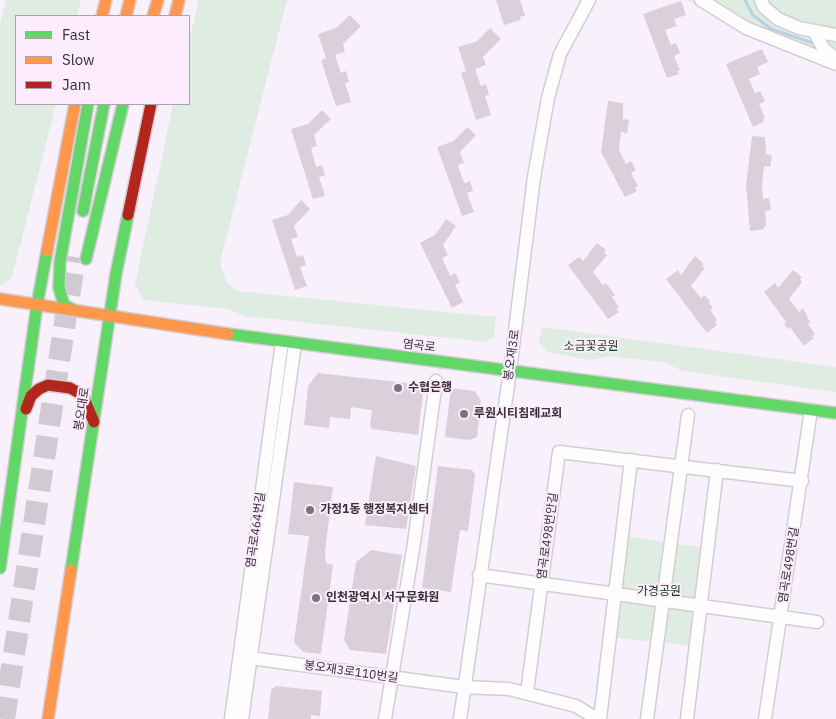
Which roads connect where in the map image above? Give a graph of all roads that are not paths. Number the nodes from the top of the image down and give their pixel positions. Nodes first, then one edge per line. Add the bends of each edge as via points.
1 (106, 0) edge
2 (125, 0) edge
3 (130, 0) edge
4 (149, 0) edge
5 (158, 0) edge
6 (179, 0) edge
7 (589, 0) edge
8 (701, 0) edge
9 (761, 0) edge
10 (102, 15) edge
11 (122, 15) edge
12 (126, 15) edge
13 (145, 15) edge
14 (153, 15) edge
15 (175, 15) edge
16 (814, 31) junction
17 (836, 35) edge
18 (836, 59) edge
19 (836, 64) edge
20 (75, 105) edge
21 (88, 105) edge
22 (104, 105) edge
23 (123, 105) edge
24 (151, 105) edge
25 (82, 220) dead end
26 (79, 254) tunnel mouth
27 (0, 299) edge
28 (37, 305) junction
29 (74, 310) junction
30 (110, 316) junction
31 (288, 343) junction
32 (510, 371) junction
33 (436, 380) dead end
34 (811, 410) junction
35 (836, 414) edge
36 (688, 415) dead end
37 (22, 418) junction
38 (94, 423) junction
39 (631, 460) junction
40 (680, 466) junction
41 (717, 470) junction
42 (802, 480) junction
43 (0, 568) edge
44 (479, 575) junction
45 (542, 583) junction
46 (615, 593) junction
47 (662, 600) junction
48 (700, 606) junction
49 (781, 617) junction
50 (817, 622) dead end
51 (244, 657) junction
52 (390, 677) junction
53 (464, 687) junction
54 (527, 692) junction
55 (48, 719) edge
56 (231, 719) edge
57 (242, 719) edge
58 (385, 719) edge
59 (460, 719) edge
60 (599, 719) edge
61 (647, 719) edge
62 (687, 719) edge
63 (765, 719) edge

1 - 10 main road
2 - 11 main road
3 - 12 main road
4 - 13 main road
5 - 14 main road
6 - 15 main road
7 - 32 street, 봉오재3로 via 560,54 548,98 534,177
8 - 19 street via 746,28
9 - 16 street via 778,19
16 - 17 street
16 - 18 street via 822,48
20 - 28 main road
21 - 29 main road via 60,262 59,288 64,305
22 - 25 main road
23 - 26 main road
24 - 30 main road, 봉오대로
27 - 28 main road, 염곡로
28 - 29 main road, 염곡로
28 - 37 main road
29 - 30 main road, 염곡로
30 - 31 main road, 염곡로
30 - 38 main road, 봉오대로
31 - 32 main road, 염곡로
31 - 51 street, 염곡로464번길
32 - 34 main road, 염곡로
32 - 44 street, 봉오재3로
33 - 52 street via 414,543
34 - 35 main road, 염곡로
34 - 42 street, 염곡로498번길
36 - 40 street
37 - 38 main road via 32,396 48,385 70,388 79,393
37 - 43 main road
38 - 55 main road, 봉오대로
39 - 40 street, 염곡로498번안길
39 - 45 street, 염곡로498번안길 via 559,452
39 - 46 street
40 - 41 street, 염곡로498번안길
40 - 47 street
41 - 42 street, 염곡로498번안길
41 - 48 street
42 - 49 street, 염곡로498번길
44 - 45 street
44 - 53 street, 봉오재3로
45 - 46 street
45 - 54 street, 염곡로498번안길
46 - 47 street
46 - 60 street
47 - 48 street
47 - 61 street
48 - 49 street
48 - 62 street
49 - 50 street
49 - 63 street, 염곡로498번길
51 - 52 street, 봉오재3로110번길
51 - 56 street, 염곡로464번길
51 - 57 street, 염곡로464번길
52 - 53 street, 봉오재3로110번길
52 - 58 street
53 - 54 street, 봉오재3로110번길
53 - 59 street, 봉오재3로
54 - 60 street, 봉오재3로110번길 via 576,706

